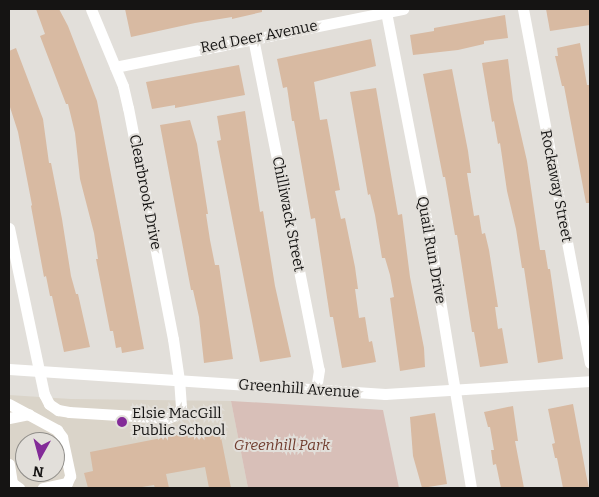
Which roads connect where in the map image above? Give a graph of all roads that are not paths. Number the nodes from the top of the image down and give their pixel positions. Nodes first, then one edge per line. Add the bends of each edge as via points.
1 (91, 9) edge
2 (403, 9) edge
3 (523, 9) edge
4 (386, 12) junction
5 (253, 38) junction
6 (115, 67) junction
7 (9, 228) edge
8 (590, 363) edge
9 (9, 369) edge
10 (40, 371) junction
11 (179, 380) junction
12 (590, 381) edge
13 (316, 390) junction
14 (455, 390) junction
15 (9, 404) edge
16 (29, 414) junction
17 (9, 418) edge
18 (9, 464) edge
19 (19, 488) edge
20 (45, 488) edge
21 (471, 488) edge

1 - 6 street, Clearbrook Drive
2 - 4 street, Red Deer Avenue
3 - 8 street, Rockaway Street
4 - 5 street, Red Deer Avenue
4 - 14 street, Quail Run Drive
5 - 6 street, Red Deer Avenue
5 - 13 street, Chilliwack Street via 319,370
6 - 11 street, Clearbrook Drive via 128,108
7 - 10 street
9 - 10 street, Greenhill Avenue
10 - 11 street, Greenhill Avenue
10 - 11 street, Clearbrook Drive via 49,404 69,412 174,417 181,407
11 - 13 street, Greenhill Avenue
12 - 14 street, Greenhill Avenue
13 - 14 street, Greenhill Avenue via 385,394
14 - 21 street, Quail Run Drive
15 - 16 street
16 - 17 street
16 - 20 street via 57,430 62,437 70,476 67,483
18 - 19 street via 12,483

